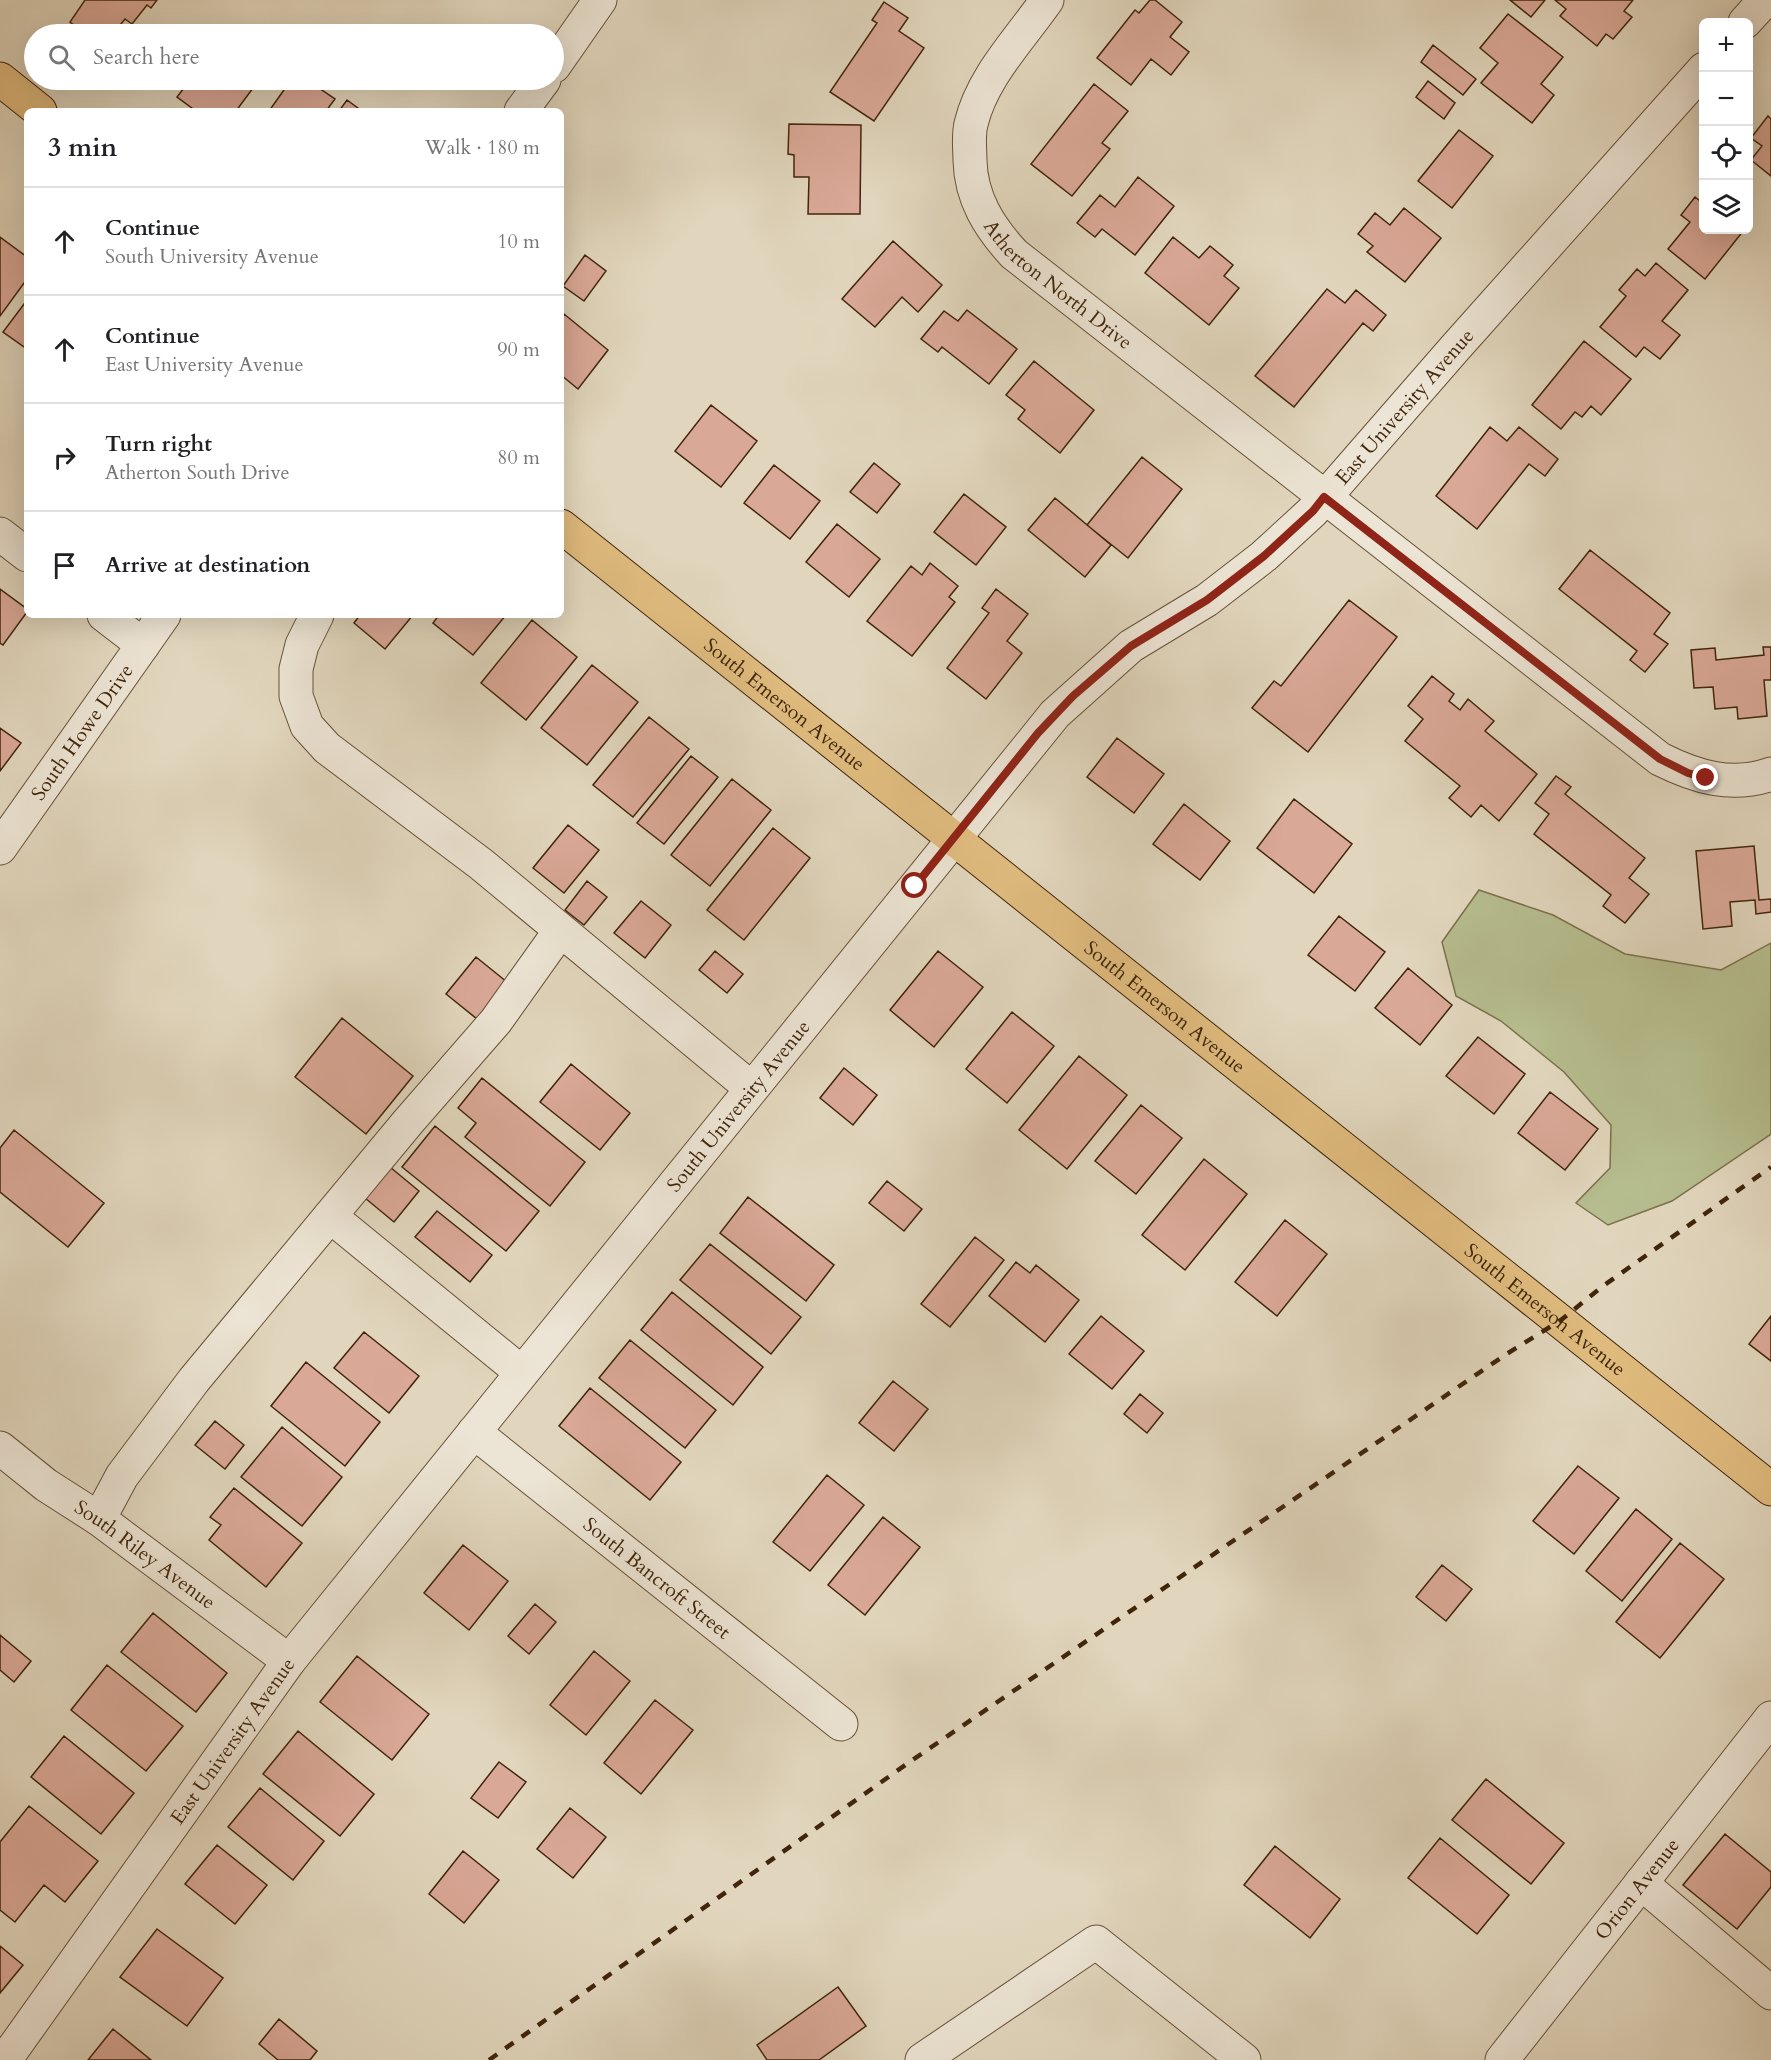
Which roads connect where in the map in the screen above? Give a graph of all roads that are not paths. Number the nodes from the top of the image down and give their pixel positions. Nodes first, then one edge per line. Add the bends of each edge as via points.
1 (1047, 0) edge
2 (1765, 0) edge
3 (590, 4) edge
4 (1749, 18) edge
5 (564, 49) edge
6 (1701, 72) edge
7 (0, 79) edge
8 (537, 90) edge
9 (36, 108) edge
10 (523, 108) edge
11 (1324, 497) junction
12 (564, 528) edge
13 (0, 534) edge
14 (24, 553) edge
15 (108, 618) edge
16 (162, 618) edge
17 (316, 618) edge
18 (143, 645) junction
19 (1771, 774) edge
20 (953, 839) junction
21 (0, 848) edge
22 (560, 931) junction
23 (751, 1088) junction
24 (330, 1216) junction
25 (521, 1372) junction
26 (474, 1432) junction
27 (0, 1448) edge
28 (1771, 1489) edge
29 (99, 1519) junction
30 (289, 1661) junction
31 (1771, 1718) edge
32 (841, 1724) dead end
33 (1641, 1883) junction
34 (1771, 1993) edge
35 (1222, 2054) edge
36 (5, 2060) edge
37 (922, 2060) edge
38 (1502, 2060) edge

1 - 11 street, Atherton North Drive via 1000,63 970,125 971,177 983,212 1014,254
2 - 4 street
3 - 5 street
6 - 11 street, East University Avenue
7 - 9 main road
8 - 10 street
11 - 19 street, Atherton North Drive via 1660,759 1714,780 1755,780
11 - 20 street, East University Avenue via 1264,556 1207,600 1131,646 1073,696 1038,733
12 - 20 main road, South Emerson Avenue
13 - 14 street
15 - 18 street
16 - 18 street, South Howe Drive
17 - 22 street via 296,669 296,696 307,726 327,748 481,864
18 - 21 street, South Howe Drive
20 - 23 street, South University Avenue
20 - 28 main road, South Emerson Avenue
22 - 23 street
22 - 24 street via 496,1021
23 - 25 street, South University Avenue
24 - 25 street
24 - 29 street via 194,1380 122,1476
25 - 26 street, South University Avenue
26 - 30 street, East University Avenue
26 - 32 street, South Bancroft Street
27 - 29 street, South Riley Avenue via 46,1485
29 - 30 street, South Riley Avenue
30 - 36 street, East University Avenue
31 - 33 street, Orion Avenue
33 - 34 street
33 - 38 street, Orion Avenue
35 - 37 street via 1096,1942

